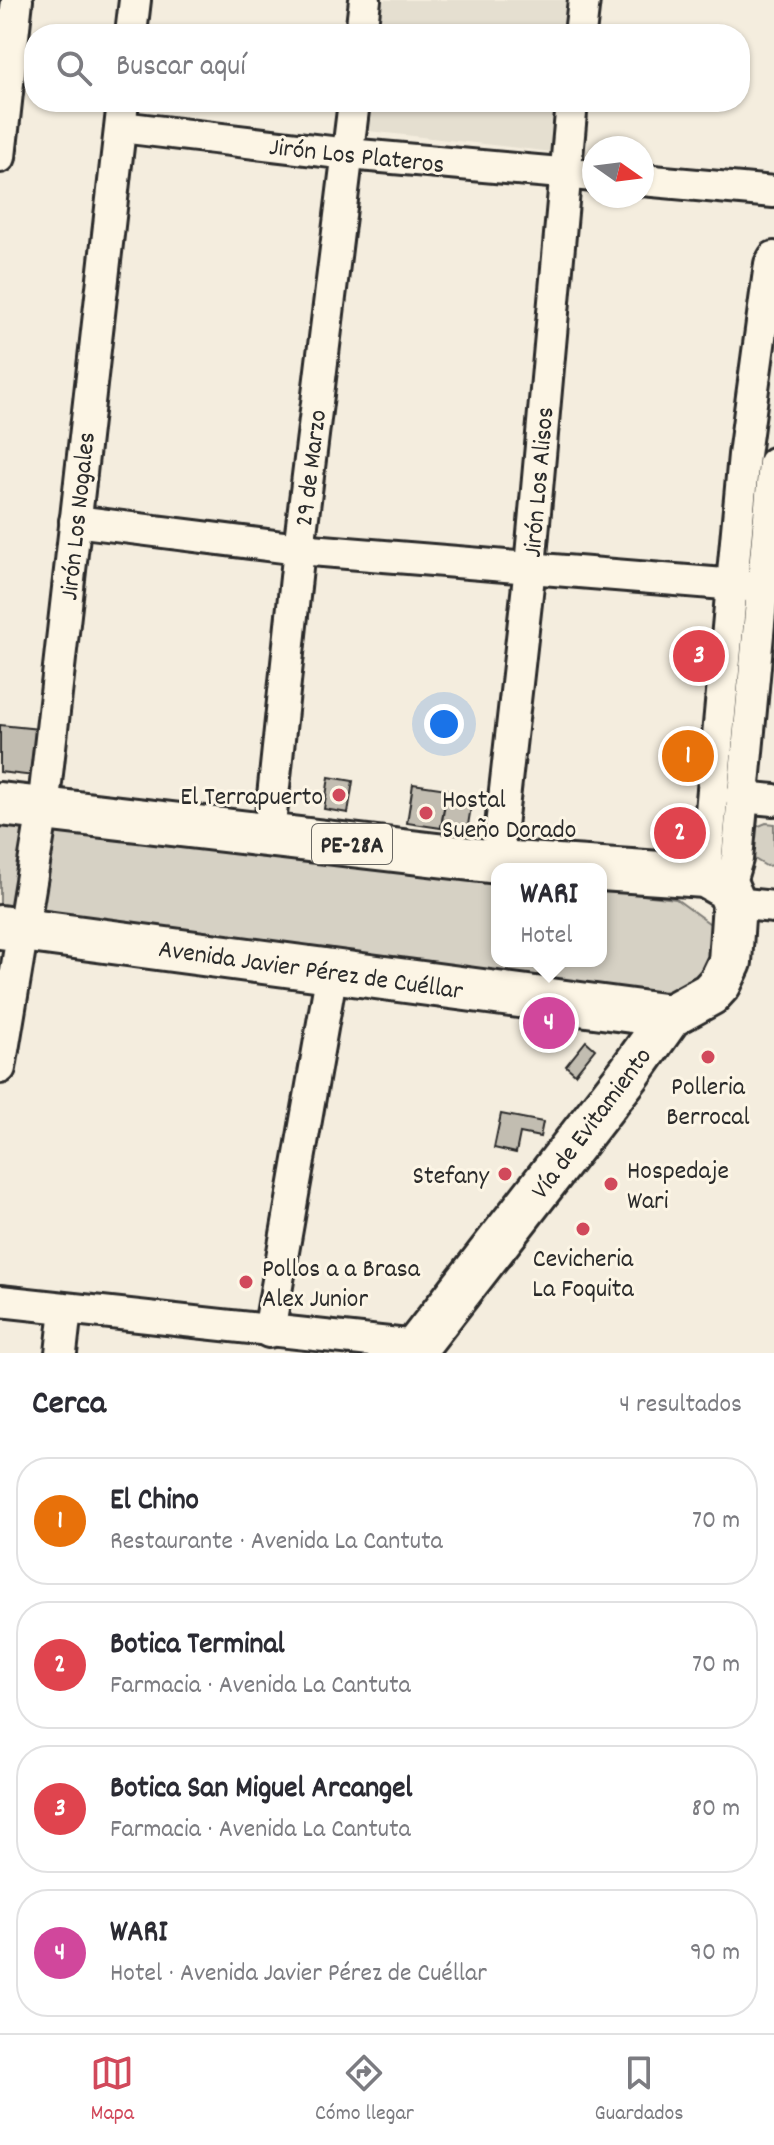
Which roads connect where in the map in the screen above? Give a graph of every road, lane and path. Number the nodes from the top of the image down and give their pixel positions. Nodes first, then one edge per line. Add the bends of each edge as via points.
1 (17, 0) edge
2 (135, 0) edge
3 (365, 0) edge
4 (584, 0) edge
5 (132, 24) edge
6 (362, 24) edge
7 (581, 24) edge
8 (15, 64) edge
9 (353, 112) edge
10 (571, 112) edge
11 (122, 114) edge
12 (348, 154) junction
13 (0, 157) edge
14 (563, 173) junction
15 (582, 175) edge
16 (654, 181) edge
17 (774, 192) edge
18 (774, 257) edge
19 (774, 463) edge
20 (75, 521) junction
21 (299, 549) junction
22 (530, 567) junction
23 (746, 585) junction
24 (741, 797) junction
25 (774, 800) edge
26 (0, 804) edge
27 (43, 809) junction
28 (269, 834) junction
29 (497, 862) junction
30 (506, 863) edge
31 (607, 874) edge
32 (744, 890) edge
33 (11, 928) edge
34 (332, 971) junction
35 (670, 1016) junction
36 (0, 1068) edge
37 (0, 1301) edge
38 (66, 1309) junction
39 (269, 1332) junction
40 (414, 1350) edge
41 (61, 1353) edge

1 - 8 street
2 - 5 street
3 - 6 street
4 - 7 street
8 - 13 street
9 - 12 street, 29 de Marzo
10 - 14 street, Jirón Los Alisos
11 - 12 street, Jirón Los Plateros
11 - 20 street, Jirón Los Nogales
12 - 14 street, Jirón Los Plateros
12 - 21 street, 29 de Marzo
14 - 15 street, Jirón Los Plateros
14 - 22 street, Jirón Los Alisos
16 - 17 street
18 - 23 street via 744,455
19 - 23 street
20 - 21 street
20 - 27 street, Jirón Los Nogales
21 - 22 street
21 - 28 street, 29 de Marzo
22 - 23 street
22 - 29 street, Jirón Los Alisos
23 - 24 street
23 - 32 street
24 - 25 street
24 - 32 street
26 - 27 highway, PE-28A
27 - 28 highway, PE-28A
27 - 33 street, Jirón Los Nogales
28 - 29 highway, PE-28A
29 - 30 highway, PE-28A
31 - 32 highway, PE-28A
32 - 35 highway, Vía de Evitamiento via 730,962 720,983
33 - 34 highway, Avenida Javier Pérez de Cuéllar
33 - 36 street, Jirón Los Nogales
34 - 35 highway, Avenida Javier Pérez de Cuéllar
34 - 39 street
35 - 40 highway, Vía de Evitamiento
37 - 38 street
38 - 39 street
38 - 41 street
39 - 40 street

